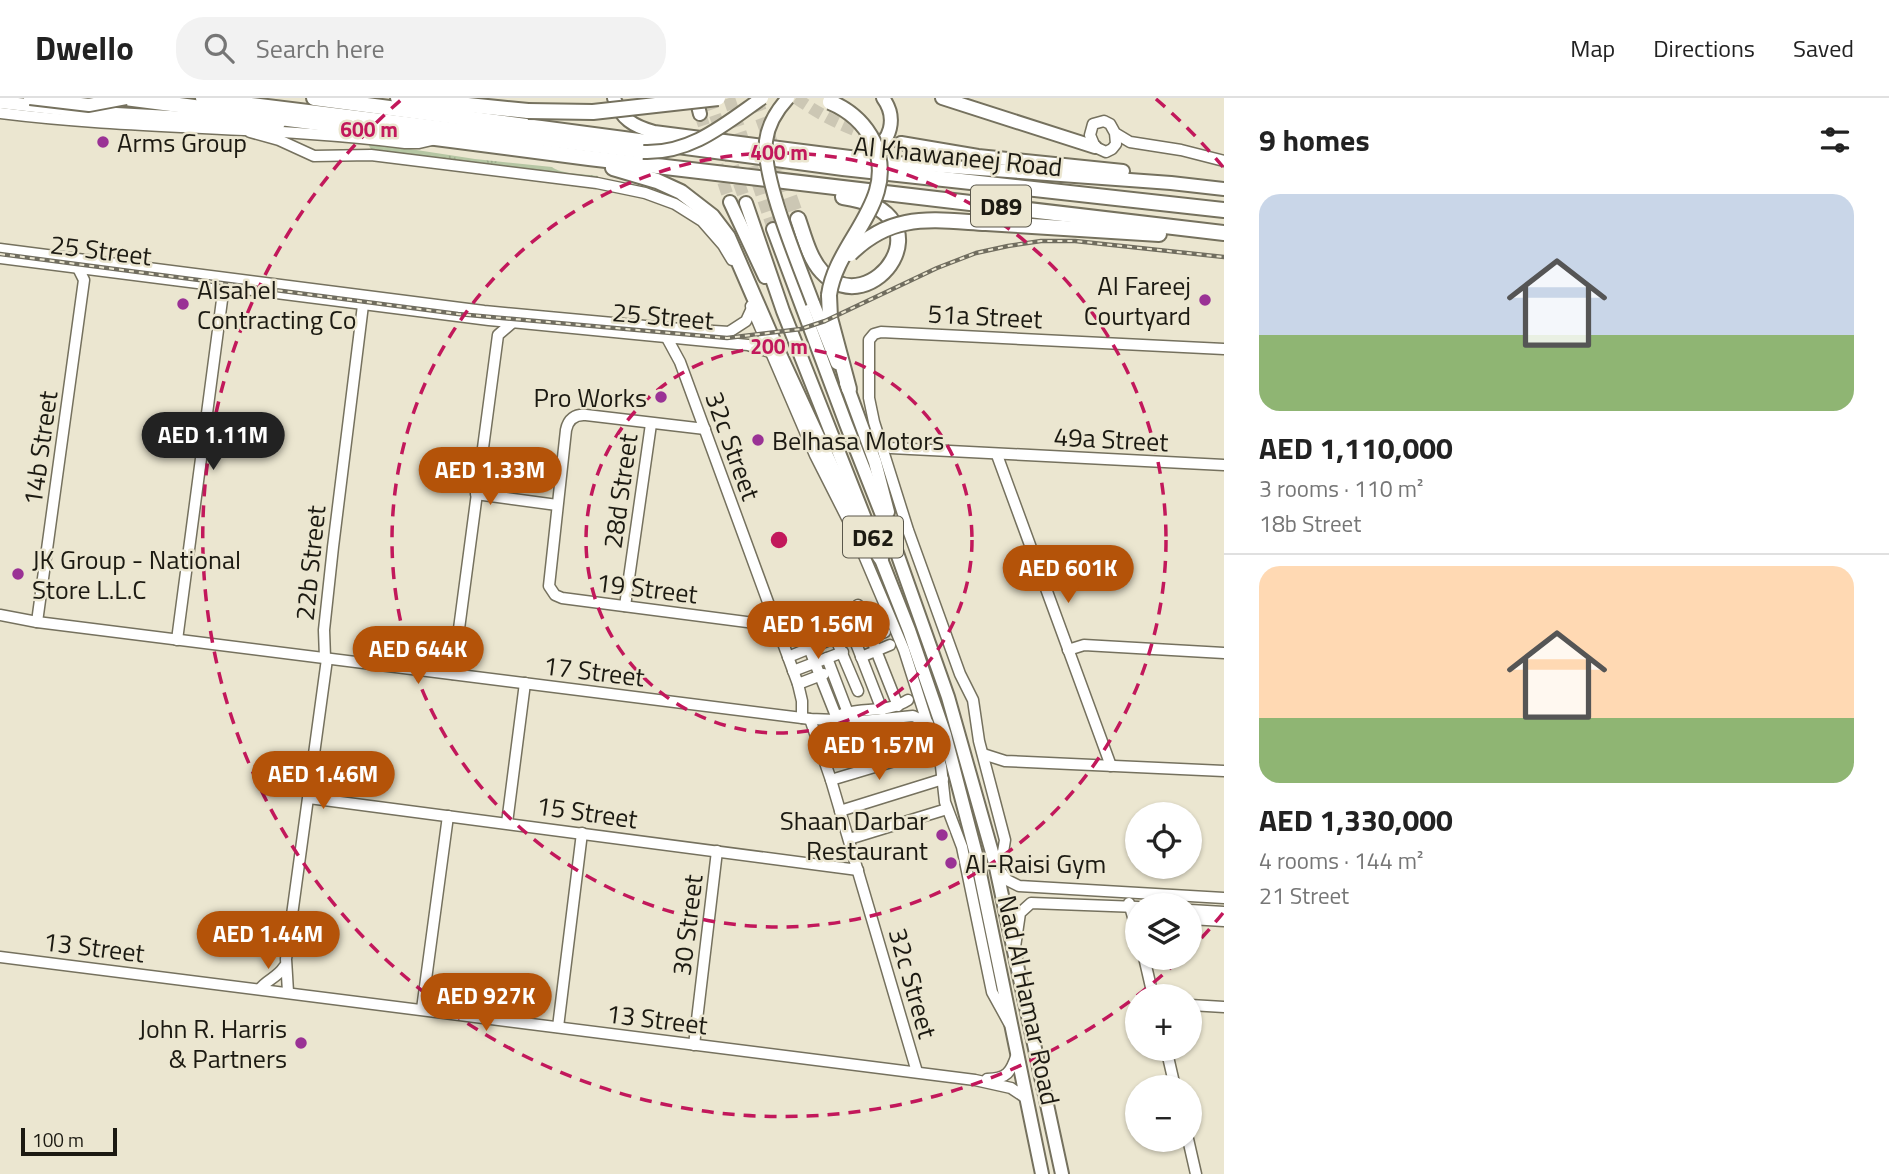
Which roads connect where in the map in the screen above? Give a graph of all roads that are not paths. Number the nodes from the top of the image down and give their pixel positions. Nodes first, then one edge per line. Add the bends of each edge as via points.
1 (30, 98) edge
2 (125, 98) edge
3 (202, 98) edge
4 (314, 98) edge
5 (398, 98) edge
6 (614, 98) edge
7 (696, 98) edge
8 (718, 98) edge
9 (762, 98) edge
10 (788, 98) edge
11 (818, 98) edge
12 (883, 98) edge
13 (942, 98) edge
14 (0, 102) edge
15 (0, 113) edge
16 (700, 114) tunnel mouth
17 (304, 121) junction
18 (250, 132) junction
19 (1115, 132) junction
20 (325, 136) junction
21 (435, 138) junction
22 (901, 143) tunnel mouth
23 (1095, 146) junction
24 (1112, 149) junction
25 (826, 153) junction
26 (338, 156) junction
27 (589, 158) junction
28 (1224, 163) edge
29 (1171, 183) junction
30 (802, 184) junction
31 (1224, 189) edge
32 (730, 202) tunnel mouth
33 (746, 203) tunnel mouth
34 (1224, 210) edge
35 (797, 219) tunnel mouth
36 (773, 229) tunnel mouth
37 (1200, 230) junction
38 (1224, 233) edge
39 (0, 249) edge
40 (0, 258) edge
41 (839, 264) junction
42 (78, 268) junction
43 (95, 270) junction
44 (84, 280) junction
45 (214, 285) junction
46 (239, 288) junction
47 (222, 300) junction
48 (363, 305) junction
49 (751, 308) junction
50 (783, 311) junction
51 (489, 320) junction
52 (512, 323) junction
53 (734, 330) junction
54 (498, 335) junction
55 (667, 338) junction
56 (685, 340) junction
57 (736, 344) junction
58 (1224, 349) edge
59 (770, 352) junction
60 (680, 362) junction
61 (849, 389) junction
62 (651, 424) junction
63 (705, 429) junction
64 (881, 445) junction
65 (903, 449) junction
66 (997, 454) junction
67 (886, 460) junction
68 (1224, 465) edge
69 (476, 494) junction
70 (557, 505) junction
71 (897, 553) junction
72 (881, 558) junction
73 (858, 605) dead end
74 (625, 606) junction
75 (843, 610) dead end
76 (0, 617) edge
77 (37, 622) junction
78 (777, 626) junction
79 (885, 632) dead end
80 (837, 637) junction
81 (871, 637) junction
82 (177, 640) junction
83 (783, 642) junction
84 (890, 645) dead end
85 (809, 648) junction
86 (1068, 650) junction
87 (876, 651) junction
88 (843, 653) junction
89 (860, 653) junction
90 (1224, 653) edge
91 (788, 657) junction
92 (827, 658) junction
93 (326, 659) junction
94 (814, 663) junction
95 (849, 668) junction
96 (793, 671) junction
97 (833, 673) junction
98 (453, 674) junction
99 (820, 676) junction
100 (887, 677) junction
101 (870, 680) junction
102 (525, 683) junction
103 (799, 686) junction
104 (919, 695) junction
105 (900, 708) junction
106 (882, 710) junction
107 (848, 713) junction
108 (819, 719) junction
109 (928, 723) junction
110 (918, 754) dead end
111 (983, 754) junction
112 (1005, 761) junction
113 (1111, 766) junction
114 (1224, 771) edge
115 (988, 772) junction
116 (943, 779) junction
117 (831, 780) junction
118 (309, 798) junction
119 (947, 809) junction
120 (840, 811) junction
121 (448, 816) junction
122 (507, 823) junction
123 (582, 833) junction
124 (849, 839) junction
125 (717, 851) junction
126 (995, 862) junction
127 (858, 870) junction
128 (1205, 897) junction
129 (1202, 898) edge
130 (1224, 898) edge
131 (1125, 907) edge
132 (1202, 911) edge
133 (1224, 912) edge
134 (1202, 920) edge
135 (1224, 921) edge
136 (1015, 951) junction
137 (0, 957) edge
138 (285, 963) junction
139 (260, 989) junction
140 (284, 992) junction
141 (1202, 1006) edge
142 (1224, 1007) edge
143 (422, 1009) junction
144 (558, 1027) junction
145 (1012, 1029) junction
146 (694, 1045) junction
147 (1017, 1054) junction
148 (917, 1072) junction
149 (975, 1080) junction
150 (1026, 1098) junction
151 (1191, 1152) edge
152 (1042, 1174) edge
153 (1062, 1174) edge
154 (1196, 1174) edge

1 - 2 main road, bridge via 89,105
2 - 17 highway, D89
3 - 9 main road, bridge via 653,152 697,142
4 - 34 highway, Al Khawaneej Road / D89 via 843,168
5 - 8 highway, bridge via 528,111 593,112
6 - 25 main road via 626,121 644,129
7 - 16 main road
10 - 61 main road, bridge via 769,130 766,159 813,303
11 - 41 highway, bridge via 856,118 871,137 880,166 873,203
12 - 25 main road via 891,123 878,148
13 - 23 main road
14 - 17 main road via 121,115
15 - 18 street
17 - 21 highway, D89
18 - 20 street
18 - 26 street via 314,156
19 - 23 street via 1107,122 1095,123 1090,135
19 - 24 street
19 - 28 street via 1136,144 1181,149
20 - 21 street via 412,143
20 - 26 street via 311,140 310,150
21 - 27 highway, Al Khawaneej Road / D89
22 - 29 main road via 1125,172
23 - 24 street via 1103,152
24 - 28 street via 1174,152
25 - 29 main road via 897,163
26 - 49 street via 372,155 597,183 660,197 702,221 718,239
27 - 30 highway, Al Khawaneej Road / D89
27 - 72 highway via 681,192 721,226 735,248 857,523
29 - 31 main road
30 - 35 highway via 863,200 888,214 898,241 894,261 871,282 850,285 830,279 816,264
30 - 37 highway, Al Khawaneej Road / D89
32 - 50 main road
33 - 50 main road, Nad Al Hamar Road / D62
36 - 71 main road, Nad Al Hamar Road / D62
37 - 38 highway, Al Khawaneej Road / D89
37 - 41 highway, bridge via 1177,235 904,222 871,236
39 - 53 street, 25 Street via 496,313
40 - 42 street, 25 Street
41 - 61 highway, bridge via 829,295 830,318
42 - 43 street, 25 Street
42 - 44 street
43 - 44 street
43 - 45 street, 25 Street
44 - 77 street, 14b Street
45 - 46 street, 25 Street
45 - 47 street
46 - 47 street
46 - 48 street, 25 Street
47 - 82 street
48 - 51 street, 25 Street
48 - 93 street, 22b Street via 334,534 324,630
49 - 53 street, 25 Street via 746,321
49 - 59 street
50 - 72 main road, Nad Al Hamar Road / D62
51 - 52 street, 25 Street
51 - 54 street
52 - 54 street
52 - 55 street, 25 Street
53 - 57 street via 741,338
54 - 69 street
55 - 56 street, 25 Street
55 - 60 street, 32c Street
56 - 57 street, 25 Street
56 - 60 street
57 - 59 street, 25 Street
58 - 64 street, 51a Street via 881,332 869,343 870,406
59 - 104 street via 859,543
60 - 63 street, 32c Street
61 - 71 main road via 875,462
62 - 63 street
62 - 70 street via 580,414 569,421
62 - 74 street, 28d Street
63 - 78 street, 32c Street
64 - 65 street, 49a Street
64 - 67 street, 51a Street
65 - 66 street, 49a Street
65 - 67 street
66 - 68 street, 49a Street
66 - 86 street
67 - 111 street, 51a Street via 929,590 973,700
69 - 70 street
69 - 98 street
70 - 74 street, 19 Street via 548,582 555,595
71 - 126 main road, Nad Al Hamar Road / D62 via 948,697
72 - 145 main road, Nad Al Hamar Road / D62 via 951,756
73 - 81 street
74 - 78 street, 19 Street
75 - 89 street
76 - 77 street, 17 Street
77 - 82 street, 17 Street
78 - 83 street, 32c Street
79 - 81 street
80 - 83 street via 828,624
80 - 85 street
80 - 88 street
81 - 87 street
81 - 89 street
82 - 93 street, 17 Street
83 - 91 street, 32c Street
84 - 87 street
85 - 91 street
85 - 94 street
86 - 90 street via 1084,645
86 - 113 street
87 - 89 street
87 - 100 street
88 - 89 street
88 - 92 street
88 - 95 street
89 - 95 street
89 - 101 street
91 - 96 street, 32c Street
92 - 94 street
92 - 97 street
93 - 98 street, 17 Street
93 - 118 street, 22b Street
94 - 96 street
94 - 99 street
95 - 97 street
95 - 101 street via 856,687
96 - 103 street, 32c Street
97 - 99 street
97 - 107 street
98 - 102 street, 17 Street
99 - 103 street
99 - 108 street
100 - 101 street
100 - 105 street
101 - 106 street
102 - 108 street, 17 Street
102 - 122 street
103 - 108 street, 32c Street
104 - 105 street via 913,709
104 - 109 street
105 - 106 street
105 - 108 street, 17 Street via 863,721
105 - 109 street, 17 Street
106 - 107 street
107 - 108 street
108 - 117 street, 32c Street via 820,746
109 - 116 street
110 - 117 street
111 - 112 street
111 - 115 street, 51a Street
112 - 113 street
112 - 115 street
113 - 114 street
115 - 126 street, 51a Street via 1005,840
116 - 119 street
116 - 120 street
117 - 120 street, 32c Street
118 - 121 street, 15 Street
118 - 138 street, 22b Street
119 - 124 street
119 - 145 street via 962,847 992,992
120 - 124 street, 32c Street
121 - 122 street, 15 Street
121 - 143 street
122 - 123 street, 15 Street
123 - 125 street, 15 Street
123 - 144 street
124 - 127 street, 32c Street
125 - 127 street, 15 Street
125 - 146 street, 30 Street
126 - 128 street via 1007,880 1019,886
126 - 136 main road, Nad Al Hamar Road / D62
127 - 148 street, 32c Street
128 - 129 street
128 - 130 street
131 - 136 street via 1031,903 1020,913
132 - 133 street
134 - 135 street
136 - 153 main road, Nad Al Hamar Road / D62
137 - 139 street, 13 Street
138 - 139 street via 278,976
138 - 140 street, 22b Street
139 - 140 street, 13 Street
140 - 143 street, 13 Street
141 - 142 street
143 - 144 street, 13 Street
144 - 146 street, 13 Street
145 - 147 main road, Nad Al Hamar Road / D62
146 - 148 street, 13 Street
147 - 149 street, 13 Street via 1007,1075
147 - 150 main road, Nad Al Hamar Road / D62
148 - 149 street, 13 Street
149 - 150 street, 13 Street via 1011,1088
150 - 152 main road, Nad Al Hamar Road / D62
151 - 154 street

